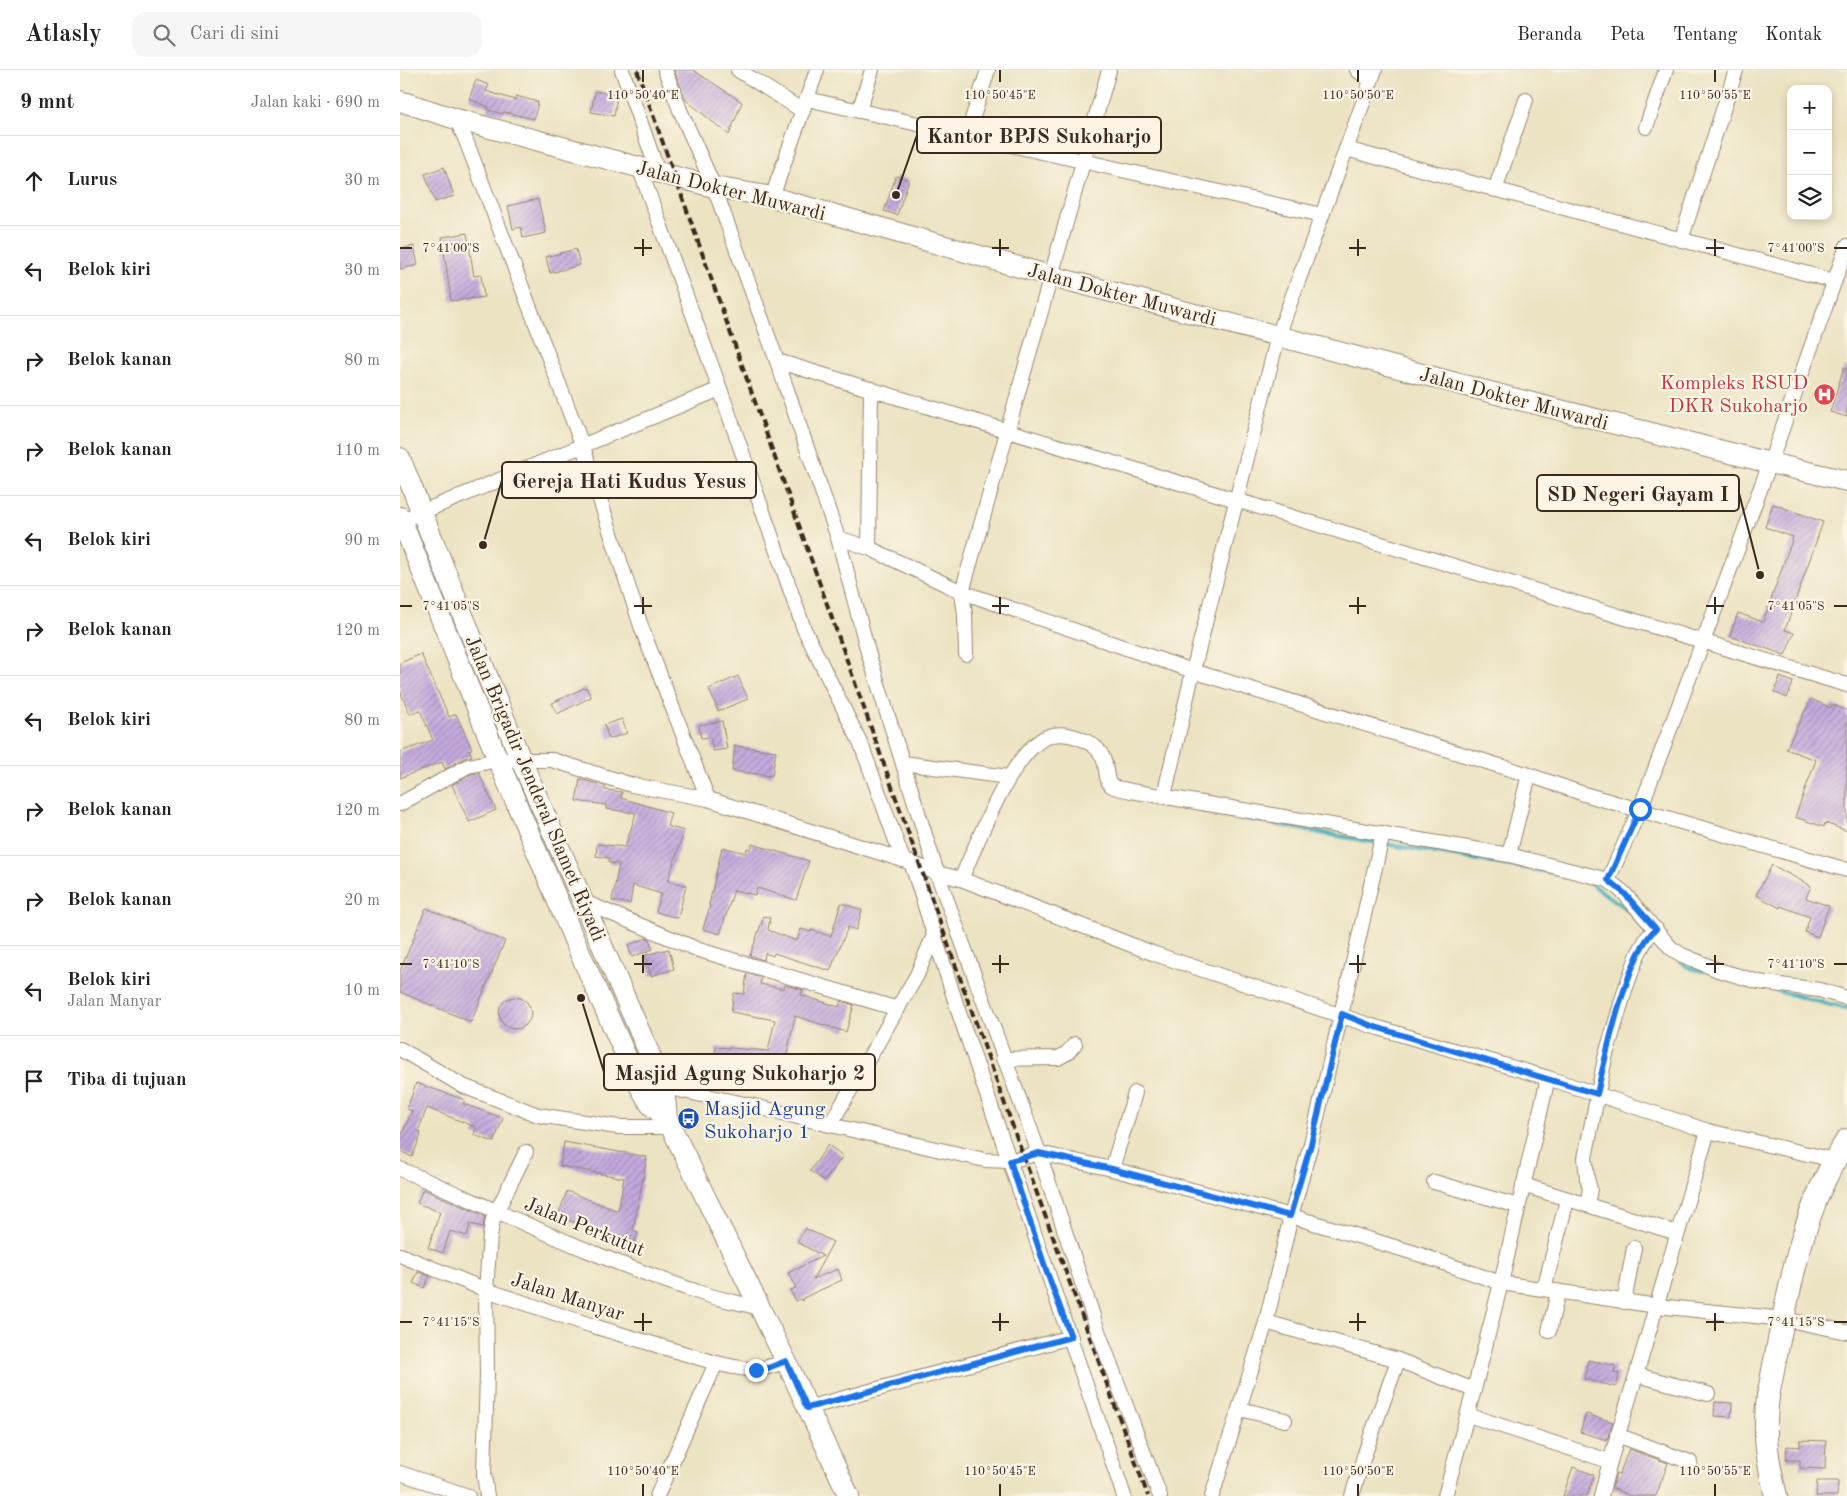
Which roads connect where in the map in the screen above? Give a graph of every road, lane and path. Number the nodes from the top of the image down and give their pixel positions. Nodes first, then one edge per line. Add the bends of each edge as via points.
1 (622, 70) edge
2 (666, 70) edge
3 (738, 70) edge
4 (817, 70) edge
5 (872, 70) edge
6 (988, 70) edge
7 (1109, 70) edge
8 (1357, 70) edge
9 (1666, 70) edge
10 (1736, 70) edge
11 (1373, 75) edge
12 (1526, 100) dead end
13 (400, 101) edge
14 (805, 105) junction
15 (859, 111) junction
16 (456, 119) junction
17 (1646, 127) dead end
18 (967, 135) junction
19 (1346, 149) junction
20 (1082, 161) junction
21 (639, 167) junction
22 (658, 172) junction
23 (714, 187) junction
24 (1494, 190) junction
25 (772, 197) junction
26 (1322, 216) junction
27 (1681, 240) junction
28 (1847, 246) edge
29 (1050, 276) junction
30 (1834, 281) junction
31 (1278, 336) junction
32 (777, 361) junction
33 (871, 389) junction
34 (720, 390) junction
35 (1007, 430) junction
36 (583, 447) junction
37 (400, 458) edge
38 (1770, 463) junction
39 (1847, 481) edge
40 (1237, 500) junction
41 (421, 512) junction
42 (400, 520) edge
43 (838, 538) junction
44 (869, 548) junction
45 (962, 592) junction
46 (459, 606) junction
47 (439, 613) junction
48 (1703, 641) junction
49 (966, 654) dead end
50 (1193, 671) junction
51 (1847, 685) edge
52 (498, 760) junction
53 (521, 760) junction
54 (903, 763) junction
55 (1529, 775) junction
56 (1008, 777) junction
57 (1164, 796) junction
58 (708, 799) junction
59 (400, 804) edge
60 (1640, 809) junction
61 (1381, 839) junction
62 (1509, 855) junction
63 (907, 863) junction
64 (1847, 870) edge
65 (937, 873) junction
66 (961, 879) junction
67 (1608, 880) junction
68 (584, 902) junction
69 (1652, 933) junction
70 (934, 935) junction
71 (1847, 998) edge
72 (898, 1009) junction
73 (1342, 1014) junction
74 (1075, 1044) dead end
75 (400, 1049) edge
76 (1004, 1059) junction
77 (1548, 1078) junction
78 (664, 1087) junction
79 (1135, 1093) dead end
80 (1597, 1094) junction
81 (669, 1123) junction
82 (830, 1125) junction
83 (1708, 1131) junction
84 (1847, 1140) edge
85 (526, 1152) dead end
86 (1039, 1153) junction
87 (1834, 1160) junction
88 (1010, 1161) junction
89 (400, 1169) edge
90 (1112, 1169) junction
91 (1434, 1182) dead end
92 (1523, 1186) junction
93 (1567, 1200) junction
94 (1587, 1205) junction
95 (1518, 1206) junction
96 (497, 1211) junction
97 (1290, 1216) junction
98 (1677, 1233) junction
99 (1634, 1248) dead end
100 (400, 1255) edge
101 (1501, 1283) junction
102 (486, 1290) junction
103 (1551, 1291) junction
104 (1624, 1302) junction
105 (1657, 1306) junction
106 (759, 1308) junction
107 (1784, 1318) junction
108 (1266, 1322) junction
109 (1549, 1331) dead end
110 (1847, 1332) edge
111 (1071, 1337) junction
112 (1398, 1360) junction
113 (786, 1361) junction
114 (716, 1363) junction
115 (1636, 1375) junction
116 (1474, 1390) junction
117 (1708, 1394) dead end
118 (807, 1408) junction
119 (1240, 1409) junction
120 (1468, 1415) junction
121 (1285, 1420) dead end
122 (1617, 1435) junction
123 (1609, 1461) junction
124 (1690, 1462) dead end
125 (400, 1473) edge
126 (468, 1496) edge
127 (487, 1496) edge
128 (657, 1496) edge
129 (849, 1496) edge
130 (1124, 1496) edge
131 (1160, 1496) edge
132 (1212, 1496) edge
133 (1352, 1496) edge
134 (1445, 1496) edge
135 (1601, 1496) edge
136 (1776, 1496) edge

1 - 22 street
2 - 23 street
3 - 14 street
4 - 14 street
5 - 15 street
6 - 18 street
7 - 20 street
8 - 11 street
9 - 17 street
10 - 27 street
11 - 19 street
12 - 24 street
13 - 16 main road, Jalan Dokter Muwardi
14 - 15 street
14 - 25 street
15 - 18 street
16 - 21 main road, Jalan Dokter Muwardi
16 - 36 street
18 - 20 street
19 - 24 street
19 - 26 street
20 - 26 street
20 - 29 street
21 - 22 main road, Jalan Dokter Muwardi
21 - 34 street
22 - 23 main road, Jalan Dokter Muwardi
23 - 25 main road, Jalan Dokter Muwardi
23 - 32 street
24 - 27 street
25 - 29 main road, Jalan Dokter Muwardi
26 - 31 street
27 - 30 street
28 - 30 street
29 - 31 main road, Jalan Dokter Muwardi
29 - 35 street
30 - 38 street
31 - 38 main road, Jalan Dokter Muwardi
31 - 40 street
32 - 33 street
32 - 43 street
33 - 35 street
33 - 44 street
34 - 36 street
34 - 63 street via 804,628 861,744
35 - 40 street
35 - 45 street
36 - 41 street
36 - 58 street via 642,628
37 - 41 main road, Jalan Brigadir Jenderal Slamet Riyadi
38 - 39 main road, Jalan Dokter Muwardi
38 - 48 street
40 - 48 street
40 - 50 street
41 - 42 street
41 - 46 main road, Jalan Brigadir Jenderal Slamet Riyadi
42 - 47 main road, Jalan Brigadir Jenderal Slamet Riyadi
43 - 44 street
43 - 54 street via 868,652
44 - 45 street
45 - 49 street
45 - 50 street
46 - 47 main road
46 - 53 main road, Jalan Brigadir Jenderal Slamet Riyadi
47 - 52 main road, Jalan Brigadir Jenderal Slamet Riyadi
48 - 51 street
48 - 60 street
50 - 55 street
50 - 57 street
52 - 53 street
52 - 59 street via 468,766
52 - 81 main road, Jalan Brigadir Jenderal Slamet Riyadi via 639,1085 650,1104
53 - 58 street via 552,760 632,785
53 - 68 main road, Jalan Brigadir Jenderal Slamet Riyadi
54 - 56 street
54 - 65 street
55 - 60 street
55 - 62 street
56 - 57 street via 1024,754 1046,737 1067,735 1085,740 1098,749 1104,756 1108,782 1112,786
56 - 66 street
57 - 61 street
58 - 63 street
60 - 64 street
60 - 67 street
61 - 62 street
61 - 73 street
62 - 67 street
63 - 65 street
63 - 70 street
65 - 66 street
65 - 76 street
66 - 73 street via 1155,954
67 - 69 street via 1624,893
68 - 72 street via 699,950
68 - 78 main road, Jalan Brigadir Jenderal Slamet Riyadi
69 - 71 street via 1682,955 1718,970 1759,982 1819,990
69 - 80 street via 1638,954 1626,987
70 - 72 street
70 - 88 street
72 - 82 street
73 - 77 street via 1372,1026
73 - 97 street
74 - 76 street via 1058,1058
75 - 81 street via 463,1086 538,1115 618,1128
76 - 86 street
77 - 80 street
77 - 92 street
78 - 81 main road, Jalan Brigadir Jenderal Slamet Riyadi
78 - 82 street
79 - 90 street
80 - 83 street
80 - 94 street via 1585,1158 1590,1189
81 - 106 main road, Jalan Brigadir Jenderal Slamet Riyadi
82 - 88 street via 985,1160
83 - 87 street
83 - 98 street
84 - 87 main road
85 - 96 street
86 - 88 street
86 - 90 street
86 - 131 street via 1098,1331
87 - 107 main road via 1802,1239
88 - 111 street
89 - 96 street, Jalan Perkutut
90 - 97 street
91 - 95 street
92 - 93 street
92 - 95 street
93 - 94 street
93 - 103 street
94 - 98 street
95 - 101 street
96 - 102 street via 490,1236
96 - 106 street, Jalan Perkutut via 544,1233 680,1286
97 - 101 street via 1418,1254
97 - 108 street
98 - 105 street
99 - 104 street
100 - 102 street, Jalan Manyar
101 - 103 street
101 - 116 street
102 - 114 street, Jalan Manyar
102 - 127 street via 484,1474
103 - 104 street
103 - 109 street
104 - 105 street
105 - 107 street
105 - 115 street
106 - 113 main road, Jalan Brigadir Jenderal Slamet Riyadi
107 - 110 street
107 - 136 main road via 1765,1422
108 - 112 street
108 - 119 street
111 - 118 street
111 - 130 street
112 - 116 street
112 - 133 street
113 - 114 street, Jalan Manyar via 756,1370
113 - 118 main road, Jalan Brigadir Jenderal Slamet Riyadi
114 - 128 street
115 - 117 street
115 - 122 street
116 - 120 street
118 - 129 main road, Jalan Brigadir Jenderal Slamet Riyadi
119 - 121 street
119 - 132 street
120 - 123 street
120 - 134 street
122 - 123 street
122 - 124 street
123 - 135 street
125 - 126 street

